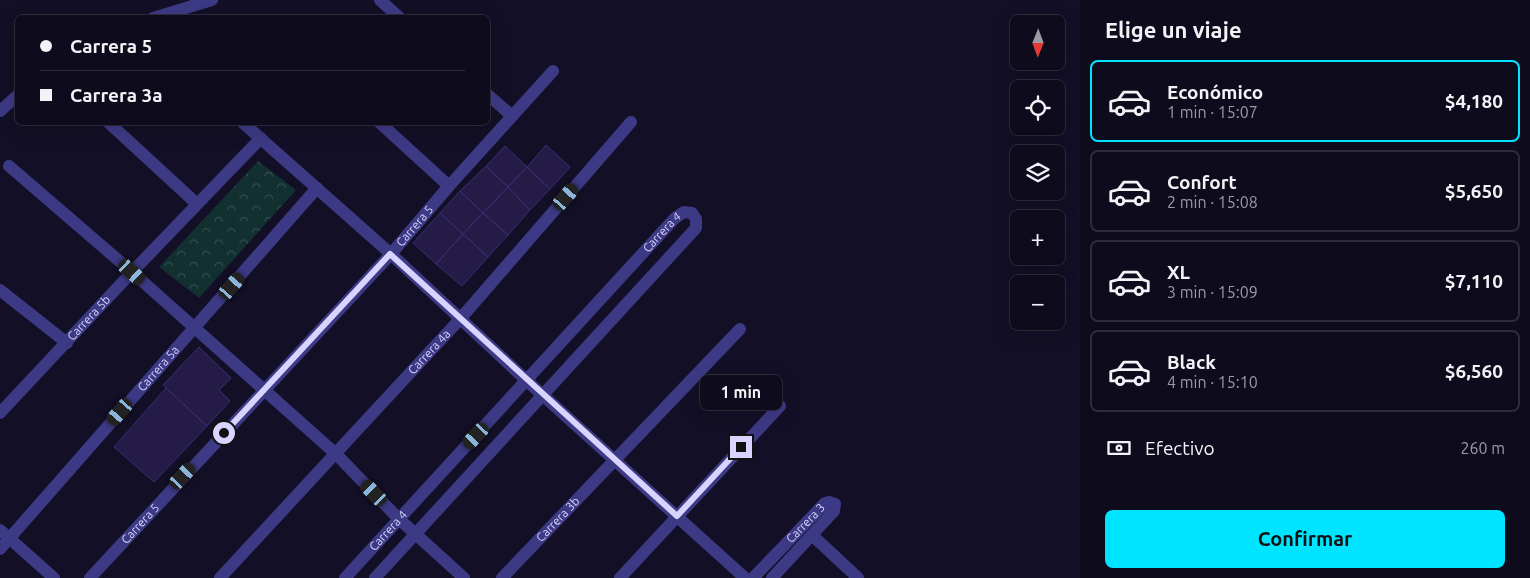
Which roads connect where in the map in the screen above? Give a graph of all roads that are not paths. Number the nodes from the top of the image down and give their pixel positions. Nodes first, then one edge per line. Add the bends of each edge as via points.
1 (212, 0) edge
2 (380, 0) edge
3 (163, 15) edge
4 (397, 15) edge
5 (553, 71) dead end
6 (490, 97) edge
7 (15, 98) edge
8 (0, 111) edge
9 (512, 116) junction
10 (631, 122) dead end
11 (111, 125) edge
12 (246, 125) edge
13 (382, 125) edge
14 (261, 138) junction
15 (9, 166) dead end
16 (449, 186) junction
17 (317, 188) junction
18 (197, 204) junction
19 (390, 254) junction
20 (132, 272) junction
21 (0, 290) edge
22 (461, 318) junction
23 (195, 328) junction
24 (740, 329) dead end
25 (67, 343) junction
26 (526, 380) junction
27 (264, 390) junction
28 (543, 395) junction
29 (780, 406) dead end
30 (0, 413) edge
31 (336, 454) junction
32 (615, 460) junction
33 (677, 516) junction
34 (399, 519) junction
35 (5, 534) edge
36 (416, 534) junction
37 (812, 535) junction
38 (0, 549) edge
39 (54, 578) edge
40 (90, 578) edge
41 (220, 578) edge
42 (345, 578) edge
43 (375, 578) edge
44 (464, 578) edge
45 (502, 578) edge
46 (620, 578) edge
47 (745, 578) edge
48 (753, 578) edge
49 (772, 578) edge
50 (858, 578) edge

1 - 3 street
2 - 4 street
5 - 9 street, Carrera 5
6 - 9 street
7 - 8 street
9 - 16 street, Carrera 5
10 - 22 street, Carrera 4a
11 - 18 street
12 - 14 street
13 - 16 street
14 - 17 street
14 - 18 street, Carrera 5b
15 - 20 street
16 - 19 street, Carrera 5
17 - 19 street
17 - 23 street, Carrera 5a
18 - 20 street, Carrera 5b
19 - 22 street
19 - 27 street, Carrera 5
20 - 23 street
20 - 25 street, Carrera 5b
21 - 25 street
22 - 26 street
22 - 31 street, Carrera 4a
23 - 27 street
23 - 35 street, Carrera 5a
24 - 32 street, Carrera 3b
25 - 30 street, Carrera 5b
26 - 28 street
26 - 28 street, Carrera 4 via 675,218 684,212 692,214 696,228
26 - 34 street, Carrera 4
27 - 31 street
27 - 40 street, Carrera 5
28 - 32 street
28 - 36 street, Carrera 4
29 - 33 street
31 - 34 street
31 - 41 street, Carrera 4a
32 - 33 street
32 - 45 street, Carrera 3b
33 - 46 street
33 - 47 street
34 - 36 street
34 - 42 street, Carrera 4
35 - 38 street, Carrera 5a
35 - 39 street
36 - 43 street, Carrera 4
36 - 44 street
37 - 48 street, Carrera 3 via 834,511 835,504 825,503
37 - 49 street, Carrera 3
37 - 50 street

